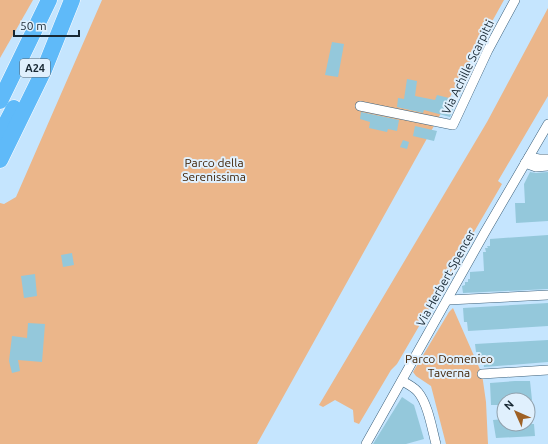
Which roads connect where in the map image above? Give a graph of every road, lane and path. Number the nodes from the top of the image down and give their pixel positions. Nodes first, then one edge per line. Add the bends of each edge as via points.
1 (49, 0) edge
2 (70, 0) edge
3 (515, 0) edge
4 (0, 78) edge
5 (0, 101) edge
6 (360, 106) dead end
7 (548, 124) edge
8 (0, 135) edge
9 (548, 159) edge
10 (0, 160) edge
11 (527, 160) junction
12 (548, 166) edge
13 (548, 295) edge
14 (448, 300) junction
15 (548, 370) edge
16 (482, 374) dead end
17 (402, 381) junction
18 (366, 444) edge
19 (436, 444) edge

1 - 4 highway
1 - 5 highway, A24
2 - 8 highway, A24
2 - 10 highway via 44,70
3 - 6 street, Via Achille Scarpitti via 453,125
7 - 11 street, Via Herbert Spencer
9 - 11 street
11 - 12 street via 536,166
11 - 14 street, Via Herbert Spencer
13 - 14 street
14 - 17 street, Via Herbert Spencer
15 - 16 street
17 - 18 street, Via Herbert Spencer
17 - 19 street via 415,389 423,400

